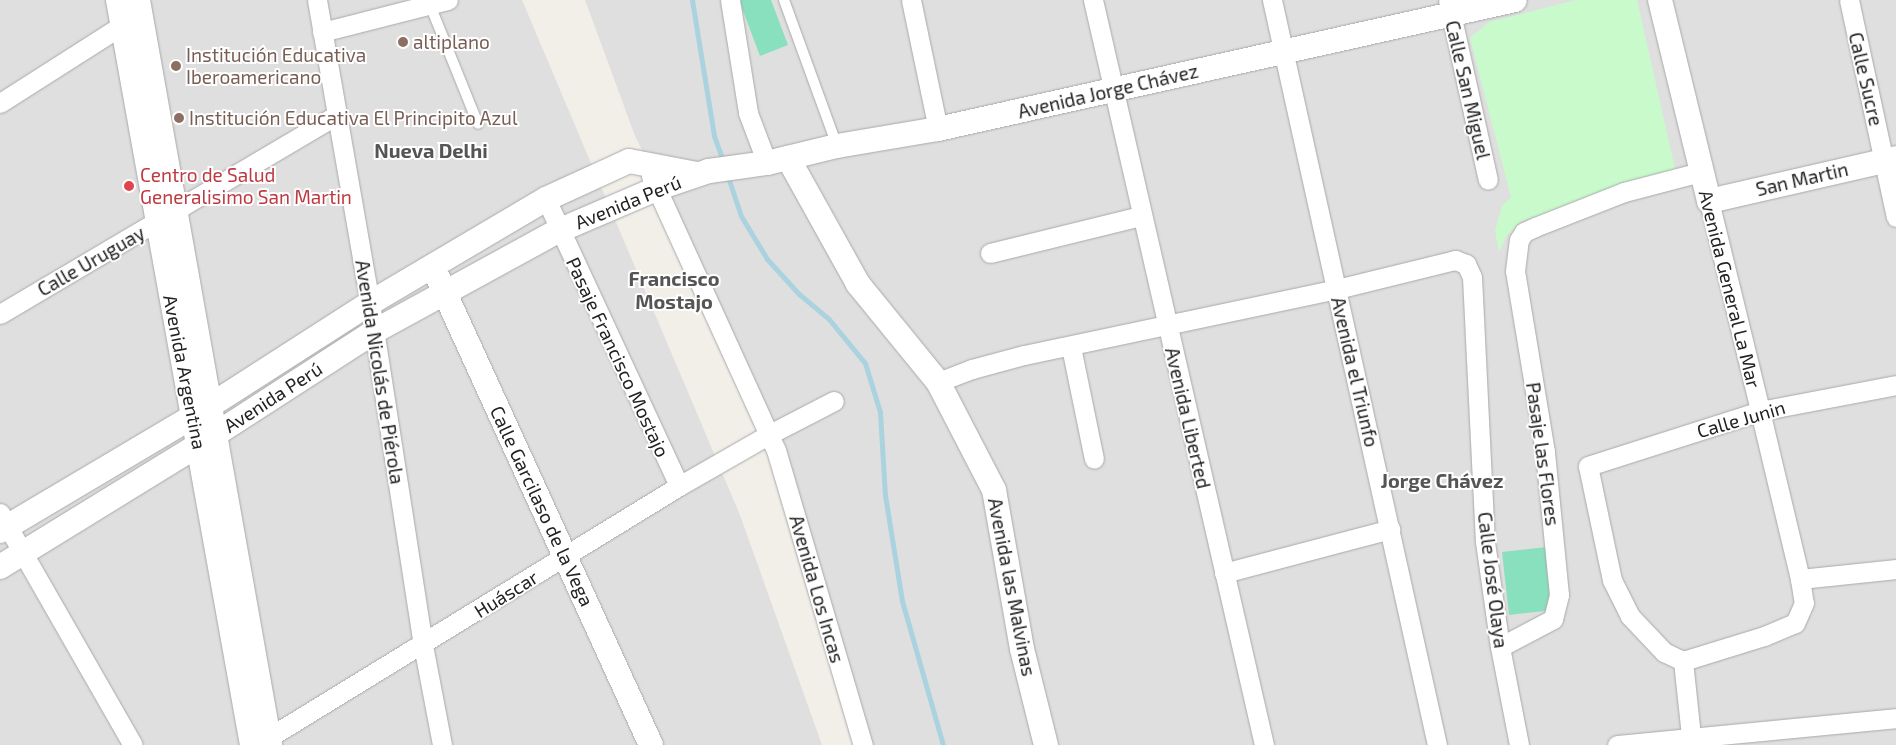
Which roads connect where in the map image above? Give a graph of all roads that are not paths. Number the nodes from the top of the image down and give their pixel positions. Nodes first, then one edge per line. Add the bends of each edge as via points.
1 (118, 0) edge
2 (317, 0) edge
3 (730, 0) edge
4 (784, 0) edge
5 (911, 0) edge
6 (1093, 0) edge
7 (1272, 0) edge
8 (1515, 0) edge
9 (1660, 0) edge
10 (1848, 0) edge
11 (439, 2) edge
12 (1450, 7) edge
13 (134, 13) edge
14 (322, 32) junction
15 (1283, 52) junction
16 (1112, 90) junction
17 (0, 103) edge
18 (336, 115) junction
19 (478, 124) dead end
20 (938, 129) junction
21 (837, 146) junction
22 (1890, 159) edge
23 (769, 162) junction
24 (648, 164) junction
25 (704, 172) junction
26 (1700, 172) junction
27 (1488, 180) dead end
28 (656, 189) junction
29 (546, 199) junction
30 (1709, 201) junction
31 (1141, 216) junction
32 (167, 217) junction
33 (1896, 217) edge
34 (558, 231) junction
35 (990, 253) dead end
36 (433, 266) junction
37 (1337, 289) junction
38 (445, 293) junction
39 (370, 303) junction
40 (0, 314) edge
41 (1168, 326) junction
42 (375, 331) junction
43 (1071, 347) junction
44 (938, 382) junction
45 (1896, 385) edge
46 (834, 401) dead end
47 (203, 411) junction
48 (1760, 411) junction
49 (768, 435) junction
50 (208, 439) junction
51 (1094, 458) dead end
52 (679, 486) junction
53 (3, 523) edge
54 (1390, 529) junction
55 (23, 553) junction
56 (566, 557) junction
57 (0, 567) edge
58 (1896, 569) edge
59 (1224, 573) junction
60 (1800, 579) junction
61 (422, 645) junction
62 (1500, 647) junction
63 (1683, 661) junction
64 (1896, 718) edge
65 (1691, 741) edge
66 (262, 743) edge
67 (133, 745) edge
68 (442, 745) edge
69 (651, 745) edge
70 (863, 745) edge
71 (1046, 745) edge
72 (1264, 745) edge
73 (1437, 745) edge
74 (1519, 745) edge
75 (1617, 745) edge

1 - 13 street, Avenida Argentina
2 - 14 street, Avenida Nicolás de Piérola
3 - 23 street via 748,112
4 - 21 lane
5 - 20 street
6 - 16 street, Avenida Liberted
7 - 15 street, Avenida el Triunfo
8 - 12 street, Avenida Jorge Chávez
9 - 26 street, Avenida General La Mar
10 - 22 street, Calle Sucre
11 - 14 street
11 - 19 lane
12 - 15 street, Avenida Jorge Chávez
12 - 27 street, Calle San Miguel
13 - 17 street
13 - 32 street, Avenida Argentina
14 - 18 street, Avenida Nicolás de Piérola
15 - 16 street, Avenida Jorge Chávez
15 - 37 street, Avenida el Triunfo
16 - 20 street, Avenida Jorge Chávez
16 - 31 street, Avenida Liberted
18 - 32 street, Calle Uruguay
18 - 39 street, Avenida Nicolás de Piérola
20 - 21 street, Avenida Jorge Chávez
21 - 23 street, Avenida Jorge Chávez
22 - 30 street, San Martin
22 - 33 street, Calle Sucre
23 - 25 street, Avenida Jorge Chávez
23 - 44 street, Avenida las Malvinas via 858,284
24 - 25 street, Avenida Perú
24 - 28 street, Avenida Los Incas
24 - 29 street, Avenida Perú via 629,161
25 - 28 street, Avenida Perú
26 - 30 street, Avenida General La Mar
26 - 62 street, Pasaje las Flores via 1624,192 1524,232 1515,253 1515,271 1544,452 1559,594 1553,619
28 - 34 street, Avenida Perú
28 - 49 street, Avenida Los Incas
29 - 34 street, Pasaje Francisco Mostajo
29 - 36 street, Avenida Perú
30 - 48 street, Avenida General La Mar
31 - 35 street
31 - 41 street, Avenida Liberted
32 - 40 street, Calle Uruguay
32 - 47 street, Avenida Argentina
34 - 38 street, Avenida Perú
34 - 52 street, Pasaje Francisco Mostajo
36 - 38 street, Calle Garcilaso de la Vega
36 - 39 street, Avenida Perú
37 - 41 street
37 - 54 street, Avenida el Triunfo
37 - 62 street, Calle José Olaya via 1455,260 1466,264 1472,277 1485,542
38 - 42 street, Avenida Perú
38 - 56 street, Calle Garcilaso de la Vega
39 - 42 street, Avenida Nicolás de Piérola
39 - 47 street, Avenida Perú
41 - 43 street
41 - 59 street, Avenida Liberted
42 - 50 street, Avenida Perú
42 - 61 street, Avenida Nicolás de Piérola
43 - 44 street via 972,368
43 - 51 street
44 - 71 street, Avenida las Malvinas via 994,490 1022,649
45 - 48 street, Calle Junin
46 - 49 street, Huáscar
47 - 50 street, Avenida Argentina
47 - 53 street, Avenida Perú
48 - 60 street, Avenida General La Mar
48 - 63 street, Calle Junin via 1588,466 1612,580 1630,616 1664,652
49 - 52 street, Huáscar
49 - 70 street, Avenida Los Incas via 776,450
50 - 55 street, Avenida Perú
50 - 66 street, Avenida Argentina
52 - 56 street, Huáscar
53 - 55 street
54 - 59 street
54 - 73 street, Avenida el Triunfo
55 - 57 street, Avenida Perú
55 - 67 street
56 - 61 street, Huáscar
56 - 69 street, Calle Garcilaso de la Vega
58 - 60 street
59 - 72 street, Avenida Liberted
60 - 63 street, Avenida General La Mar via 1804,604 1795,623
61 - 66 street, Huáscar
61 - 68 street, Avenida Nicolás de Piérola
62 - 74 street, Calle José Olaya
63 - 65 street
64 - 65 street
65 - 75 street

